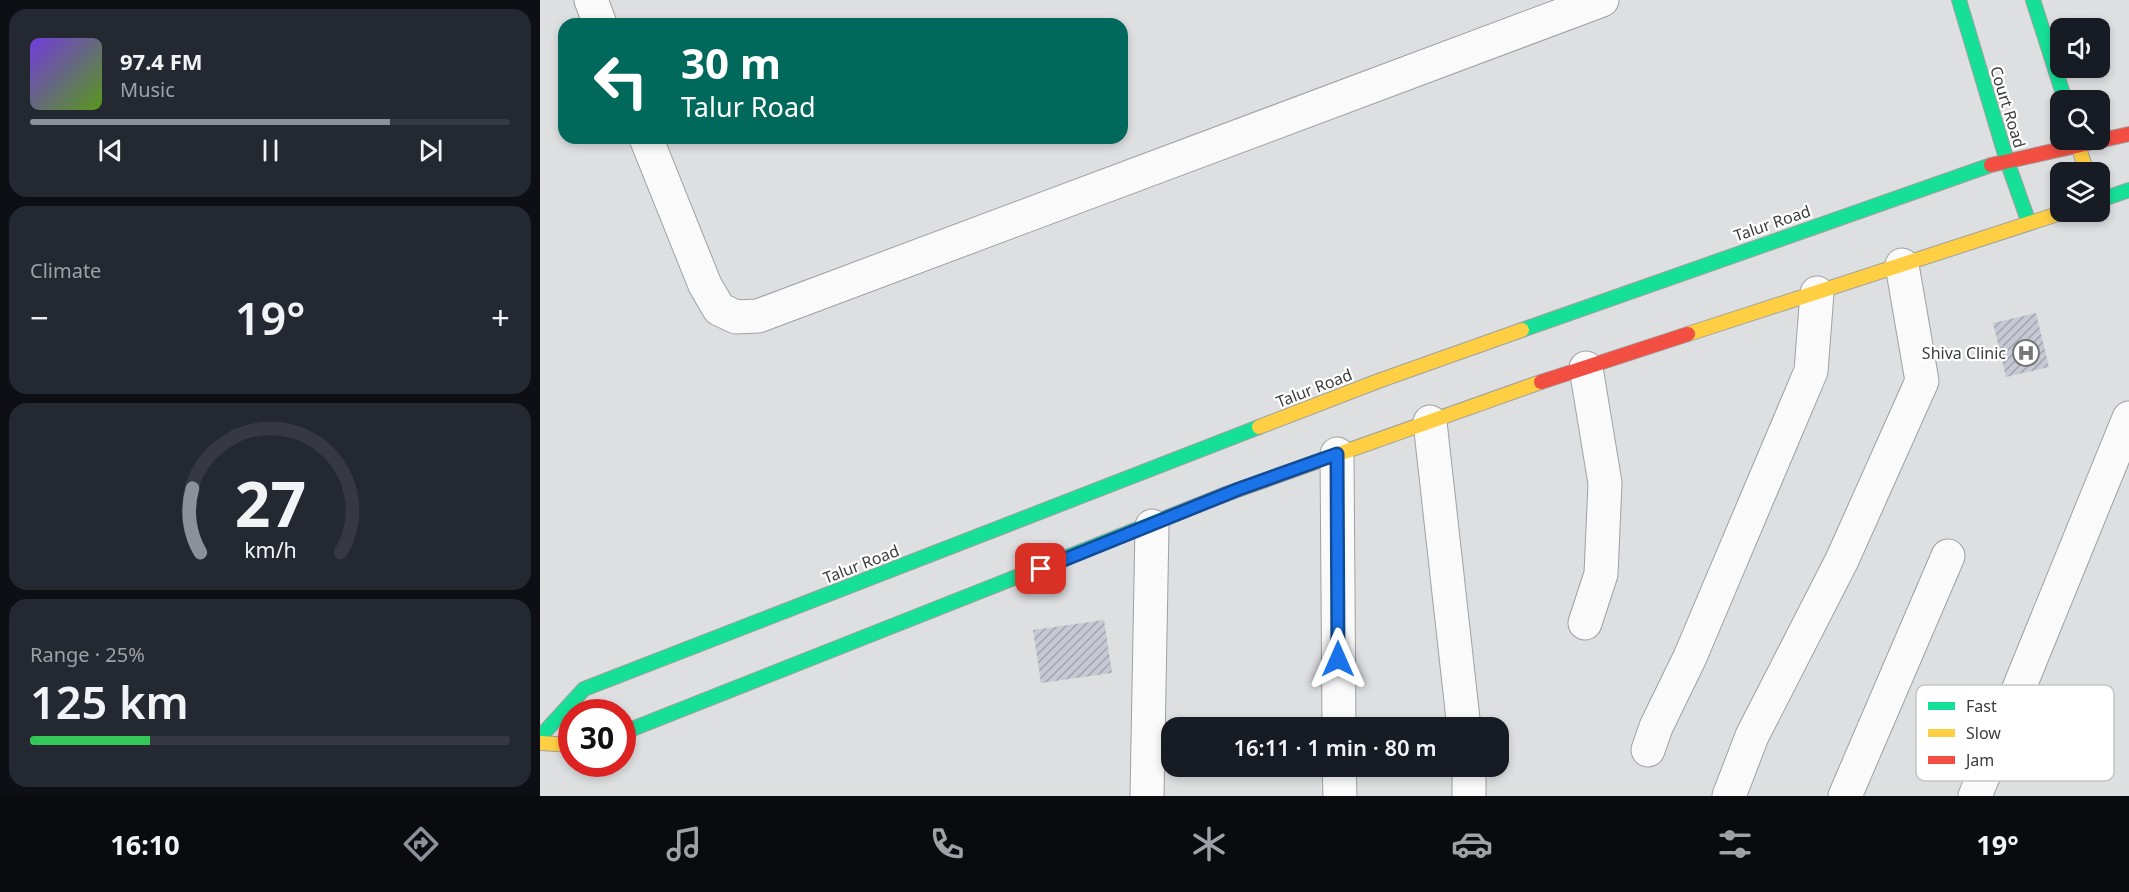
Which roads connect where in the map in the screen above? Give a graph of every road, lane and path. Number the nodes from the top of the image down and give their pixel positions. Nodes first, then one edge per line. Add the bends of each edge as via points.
1 (591, 0) edge
2 (1602, 0) edge
3 (1959, 0) edge
4 (2033, 0) edge
5 (598, 18) edge
6 (2062, 90) edge
7 (2129, 134) edge
8 (2110, 137) edge
9 (648, 144) edge
10 (2050, 149) edge
11 (2007, 161) junction
12 (2129, 190) edge
13 (2110, 197) edge
14 (2050, 216) edge
15 (2029, 223) junction
16 (1902, 265) junction
17 (1817, 293) junction
18 (1586, 368) junction
19 (2129, 418) edge
20 (1430, 422) junction
21 (1337, 454) junction
22 (1152, 526) junction
23 (1948, 556) dead end
24 (1585, 623) dead end
25 (2020, 685) edge
26 (1339, 717) edge
27 (1463, 717) edge
28 (636, 728) edge
29 (540, 737) edge
30 (540, 743) edge
31 (558, 744) edge
32 (1648, 750) dead end
33 (1339, 777) edge
34 (1469, 777) edge
35 (1981, 781) edge
36 (1147, 796) edge
37 (1340, 796) edge
38 (1468, 796) edge
39 (1729, 796) edge
40 (1845, 796) edge
41 (1975, 796) edge

1 - 5 street
2 - 9 street via 758,316 736,317 718,309
3 - 11 main road, Court Road
4 - 6 main road
7 - 8 main road, Talur Road
10 - 11 main road, Talur Road
11 - 15 main road, Court Road
11 - 29 main road, Talur Road via 1742,250 1381,380 584,689
12 - 13 main road
14 - 15 main road
15 - 16 main road
16 - 17 main road
16 - 39 street via 1922,381 1842,560 1752,736
17 - 18 main road
17 - 32 street via 1811,371
18 - 20 main road
18 - 24 street via 1605,483 1601,574
19 - 25 street
20 - 21 main road
20 - 27 street
21 - 22 main road
21 - 26 street
22 - 28 main road
22 - 36 street
23 - 40 street
30 - 31 main road
33 - 37 street
34 - 38 street
35 - 41 street

